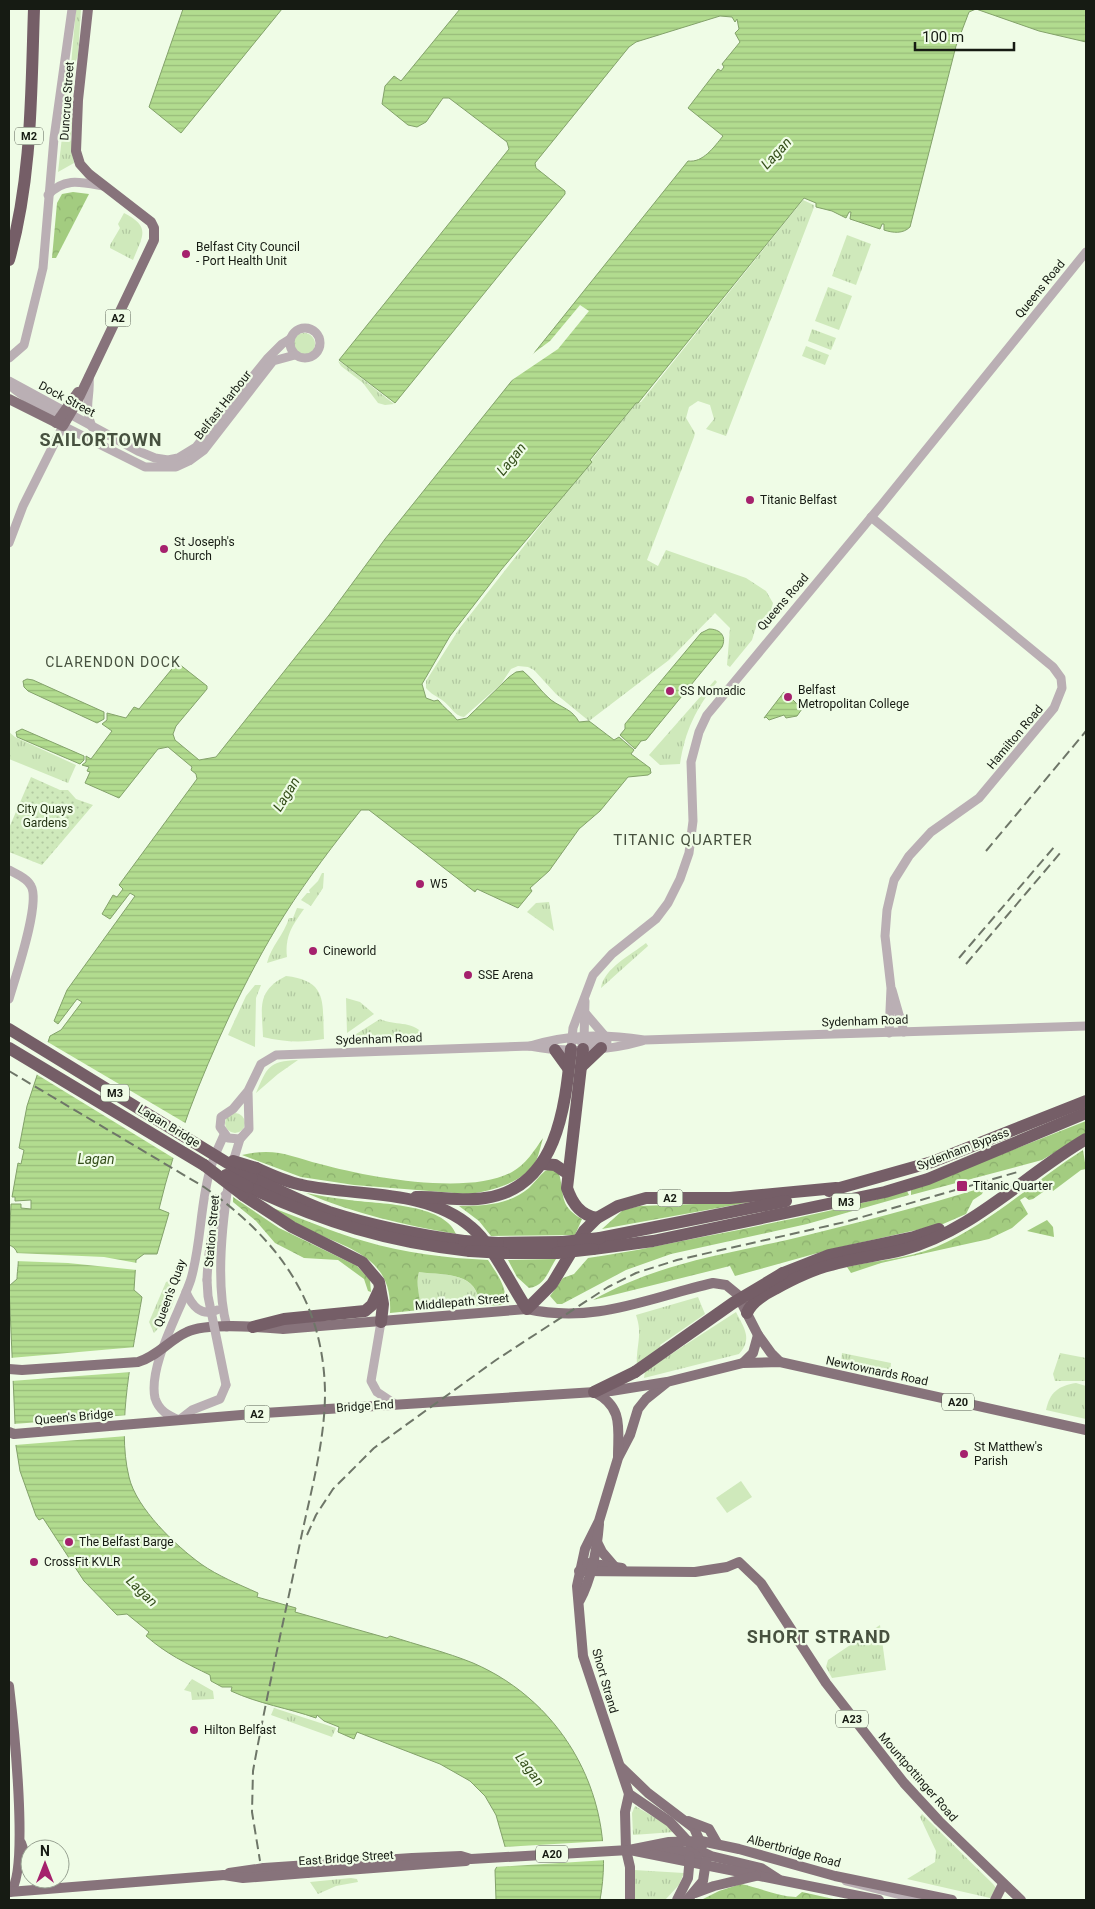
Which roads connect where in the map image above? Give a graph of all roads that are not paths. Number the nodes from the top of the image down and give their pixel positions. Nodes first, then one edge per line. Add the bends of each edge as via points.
1 (34, 9) edge
2 (72, 9) edge
3 (88, 9) edge
4 (103, 186) junction
5 (48, 195) junction
6 (1086, 252) edge
7 (9, 260) edge
8 (290, 340) junction
9 (295, 356) junction
10 (9, 358) edge
11 (89, 376) junction
12 (9, 381) edge
13 (9, 399) edge
14 (20, 405) junction
15 (9, 406) edge
16 (62, 419) junction
17 (92, 427) junction
18 (168, 464) junction
19 (871, 517) junction
20 (9, 543) edge
21 (9, 870) edge
22 (891, 988) junction
23 (9, 999) edge
24 (584, 1001) junction
25 (586, 1014) junction
26 (1086, 1026) edge
27 (9, 1029) edge
28 (904, 1032) junction
29 (889, 1033) junction
30 (604, 1035) junction
31 (644, 1040) junction
32 (577, 1043) junction
33 (634, 1044) junction
34 (530, 1046) junction
35 (9, 1048) edge
36 (601, 1048) junction
37 (555, 1050) junction
38 (575, 1068) junction
39 (248, 1091) junction
40 (1086, 1101) edge
41 (233, 1109) junction
42 (1086, 1113) edge
43 (248, 1116) junction
44 (224, 1135) junction
45 (240, 1139) junction
46 (1086, 1140) edge
47 (543, 1164) junction
48 (567, 1173) junction
49 (250, 1182) junction
50 (228, 1188) junction
51 (836, 1188) junction
52 (394, 1197) junction
53 (992, 1205) junction
54 (597, 1218) junction
55 (596, 1243) junction
56 (380, 1288) junction
57 (186, 1292) junction
58 (222, 1308) junction
59 (527, 1309) junction
60 (747, 1313) junction
61 (381, 1322) junction
62 (227, 1327) junction
63 (253, 1327) junction
64 (758, 1335) junction
65 (162, 1350) junction
66 (780, 1362) junction
67 (743, 1363) junction
68 (10, 1370) edge
69 (666, 1382) junction
70 (594, 1392) junction
71 (395, 1404) junction
72 (179, 1420) junction
73 (136, 1424) joint
74 (1086, 1430) edge
75 (11, 1435) edge
76 (618, 1458) junction
77 (599, 1521) junction
78 (597, 1542) junction
79 (614, 1566) junction
80 (580, 1567) junction
81 (591, 1567) junction
82 (628, 1570) junction
83 (580, 1600) junction
84 (9, 1686) edge
85 (620, 1767) junction
86 (629, 1794) junction
87 (14, 1796) edge
88 (686, 1821) junction
89 (20, 1839) edge
90 (686, 1840) junction
91 (701, 1841) junction
92 (717, 1844) junction
93 (644, 1846) junction
94 (628, 1850) junction
95 (20, 1851) edge
96 (705, 1854) junction
97 (490, 1857) joint
98 (690, 1857) junction
99 (706, 1865) junction
100 (759, 1875) junction
101 (835, 1876) junction
102 (778, 1879) junction
103 (1003, 1884) junction
104 (70, 1886) edge
105 (38, 1889) edge
106 (9, 1892) edge
107 (695, 1893) junction
108 (630, 1900) edge
109 (678, 1900) edge
110 (687, 1900) edge
111 (879, 1900) edge
112 (920, 1900) edge
113 (946, 1900) edge
114 (995, 1900) edge
115 (1021, 1900) edge

1 - 7 highway, M2 via 26,180
2 - 5 street, Duncrue Street
3 - 4 main road, Duncrue Street / A2 via 76,151 80,164
4 - 5 street via 66,182
4 - 11 main road, A2 via 145,215 154,228 152,248
5 - 10 street, Duncrue Street via 43,268 24,346
6 - 19 street, Queens Road
8 - 9 street
8 - 9 street via 296,331 306,328 319,337 319,349 314,356 307,359
8 - 18 street, Belfast Harbour via 267,359 196,447
9 - 18 street, Belfast Harbour via 273,361 204,450 189,462
11 - 16 main road, A2
11 - 17 street via 91,391 86,412
12 - 16 street, Dock Street
13 - 14 main road, Dock Street
14 - 15 main road
14 - 16 main road, Dock Street
16 - 17 street, Dock Street
16 - 18 street, Dock Street via 145,467
16 - 20 street
17 - 18 street, Dock Street
19 - 22 street, Hamilton Road via 1053,666 1061,678 1062,688 1054,708 979,798 931,832 909,856 894,880 886,910 885,936
19 - 24 street, Queens Road via 707,715 691,762 693,820 689,853 680,879 656,919 596,970
21 - 23 street via 32,886 34,902
22 - 28 street, Hamilton Road
22 - 29 street, Hamilton Road
24 - 25 street, Queens Road
24 - 32 street, Queens Road via 575,1020
25 - 30 street
25 - 32 street, Queens Road
26 - 28 street, Sydenham Road
27 - 49 highway, Lagan Bridge / M3, bridge via 221,1157
28 - 29 street, Sydenham Road
29 - 31 street, Sydenham Road
30 - 31 street, Sydenham Road
30 - 32 street, Sydenham Road
31 - 33 street, Sydenham Road
32 - 33 street
32 - 34 street, Sydenham Road via 544,1042
32 - 36 street, Sydenham Road
32 - 37 street, Sydenham Road
32 - 38 highway
33 - 36 street, Sydenham Road
34 - 37 street, Sydenham Road
34 - 39 street, Sydenham Road via 276,1055 261,1064
35 - 49 highway, Lagan Bridge / M3, bridge via 204,1165
36 - 38 highway
37 - 38 highway
38 - 47 highway via 560,1123
38 - 48 highway
39 - 41 street, Sydenham Road
39 - 43 street, Sydenham Road
40 - 51 highway, Sydenham Bypass / A2 via 932,1162
41 - 43 street
41 - 44 street, Sydenham Road via 221,1117
42 - 55 highway, M3 via 928,1179 886,1192 662,1239
43 - 45 street, Sydenham Road via 249,1129
44 - 45 street
44 - 57 street, Queen's Quay via 208,1175 200,1237
45 - 50 street, Station Street
46 - 53 highway, A2
47 - 48 highway via 555,1165
47 - 52 highway via 511,1191 483,1199
48 - 54 highway via 572,1203 584,1214
49 - 52 highway
49 - 55 highway, M3, bridge via 346,1217 467,1246 560,1247
49 - 56 highway via 292,1227 362,1262 374,1274
50 - 58 street, Station Street via 221,1260
50 - 72 street, bridge via 209,1252 207,1280 226,1385 220,1399 192,1410
51 - 54 highway, A2 via 730,1198 646,1198 618,1206
51 - 55 highway, M3 via 807,1198
52 - 59 highway via 440,1208 472,1227
53 - 60 highway, A2 via 962,1226 928,1242 829,1265 798,1277 758,1300
53 - 70 highway, Bridge End / A2, bridge via 928,1233 829,1256 784,1274 733,1303 635,1372
54 - 59 highway, A2 via 584,1231 552,1284
56 - 61 highway via 383,1304
56 - 63 highway via 372,1305 365,1311 284,1319
57 - 58 street via 196,1308 205,1312
57 - 65 street, Queen's Quay
58 - 62 street, Station Street
59 - 60 main road, Middlepath Street via 550,1314 607,1312 712,1283 732,1288
59 - 61 main road, Middlepath Street
60 - 64 main road, Middlepath Street
61 - 63 main road, Middlepath Street via 283,1329
61 - 71 street via 371,1382 377,1392
62 - 63 main road, Middlepath Street
62 - 65 main road, Middlepath Street via 193,1329
64 - 66 main road, Middlepath Street
64 - 67 main road via 753,1352
65 - 68 main road, Middlepath Street via 146,1360 118,1364
65 - 72 street, Queen's Quay via 155,1398 160,1409
66 - 67 main road, Newtownards Road / A20
66 - 74 main road, Newtownards Road / A20
67 - 69 main road, Bridge End / A2
69 - 70 main road, Bridge End / A2
69 - 76 main road, Short Strand via 642,1404
70 - 71 main road, Bridge End / A2
70 - 76 main road, Short Strand via 609,1402 617,1415
71 - 72 main road, Bridge End / A2
72 - 73 main road, Bridge End / A2
73 - 75 main road, Queen's Bridge / A2
76 - 77 main road, Short Strand
77 - 78 main road, Short Strand
77 - 80 main road, Short Strand
78 - 79 main road
78 - 81 main road, Short Strand
79 - 81 main road, A23
79 - 82 main road, A23
80 - 81 main road, A23
80 - 83 main road, Short Strand via 577,1586
81 - 82 main road, A23
81 - 83 main road, Short Strand
82 - 103 main road, Mountpottinger Road / A23 via 703,1572 739,1562 761,1584 826,1683 885,1761 939,1821
83 - 85 main road, Short Strand via 584,1656
84 - 87 main road, A20
85 - 86 main road, Short Strand
85 - 88 main road, Short Strand
86 - 90 main road via 670,1822
86 - 94 main road via 624,1812
87 - 89 main road, A20
88 - 91 main road, Short Strand
88 - 92 main road via 709,1829
90 - 91 main road, Albertbridge Road / A20
90 - 93 main road, Albertbridge Road / A20
90 - 96 main road
90 - 98 main road
91 - 92 main road, Albertbridge Road / A20
91 - 96 main road, Short Strand
92 - 101 main road, Albertbridge Road / A20
93 - 94 main road, Albertbridge Road / A20
93 - 98 main road
94 - 97 main road, Albertbridge Road / A20
94 - 98 main road, Albertbridge Road / A20
94 - 108 main road
95 - 106 main road, A20 via 16,1884
96 - 99 main road, Short Strand
96 - 102 main road via 761,1868
97 - 104 main road, East Bridge Street / A20, bridge via 465,1862 307,1869 243,1878 224,1875
98 - 99 main road via 694,1853
98 - 109 main road via 688,1878
99 - 100 main road
99 - 107 main road via 704,1881
100 - 102 main road
100 - 107 main road
101 - 112 street via 855,1885
101 - 113 main road, Albertbridge Road / A20
102 - 111 main road
103 - 114 main road
103 - 115 main road, Mountpottinger Road / A23
105 - 106 main road, East Bridge Street / A20
107 - 110 main road

